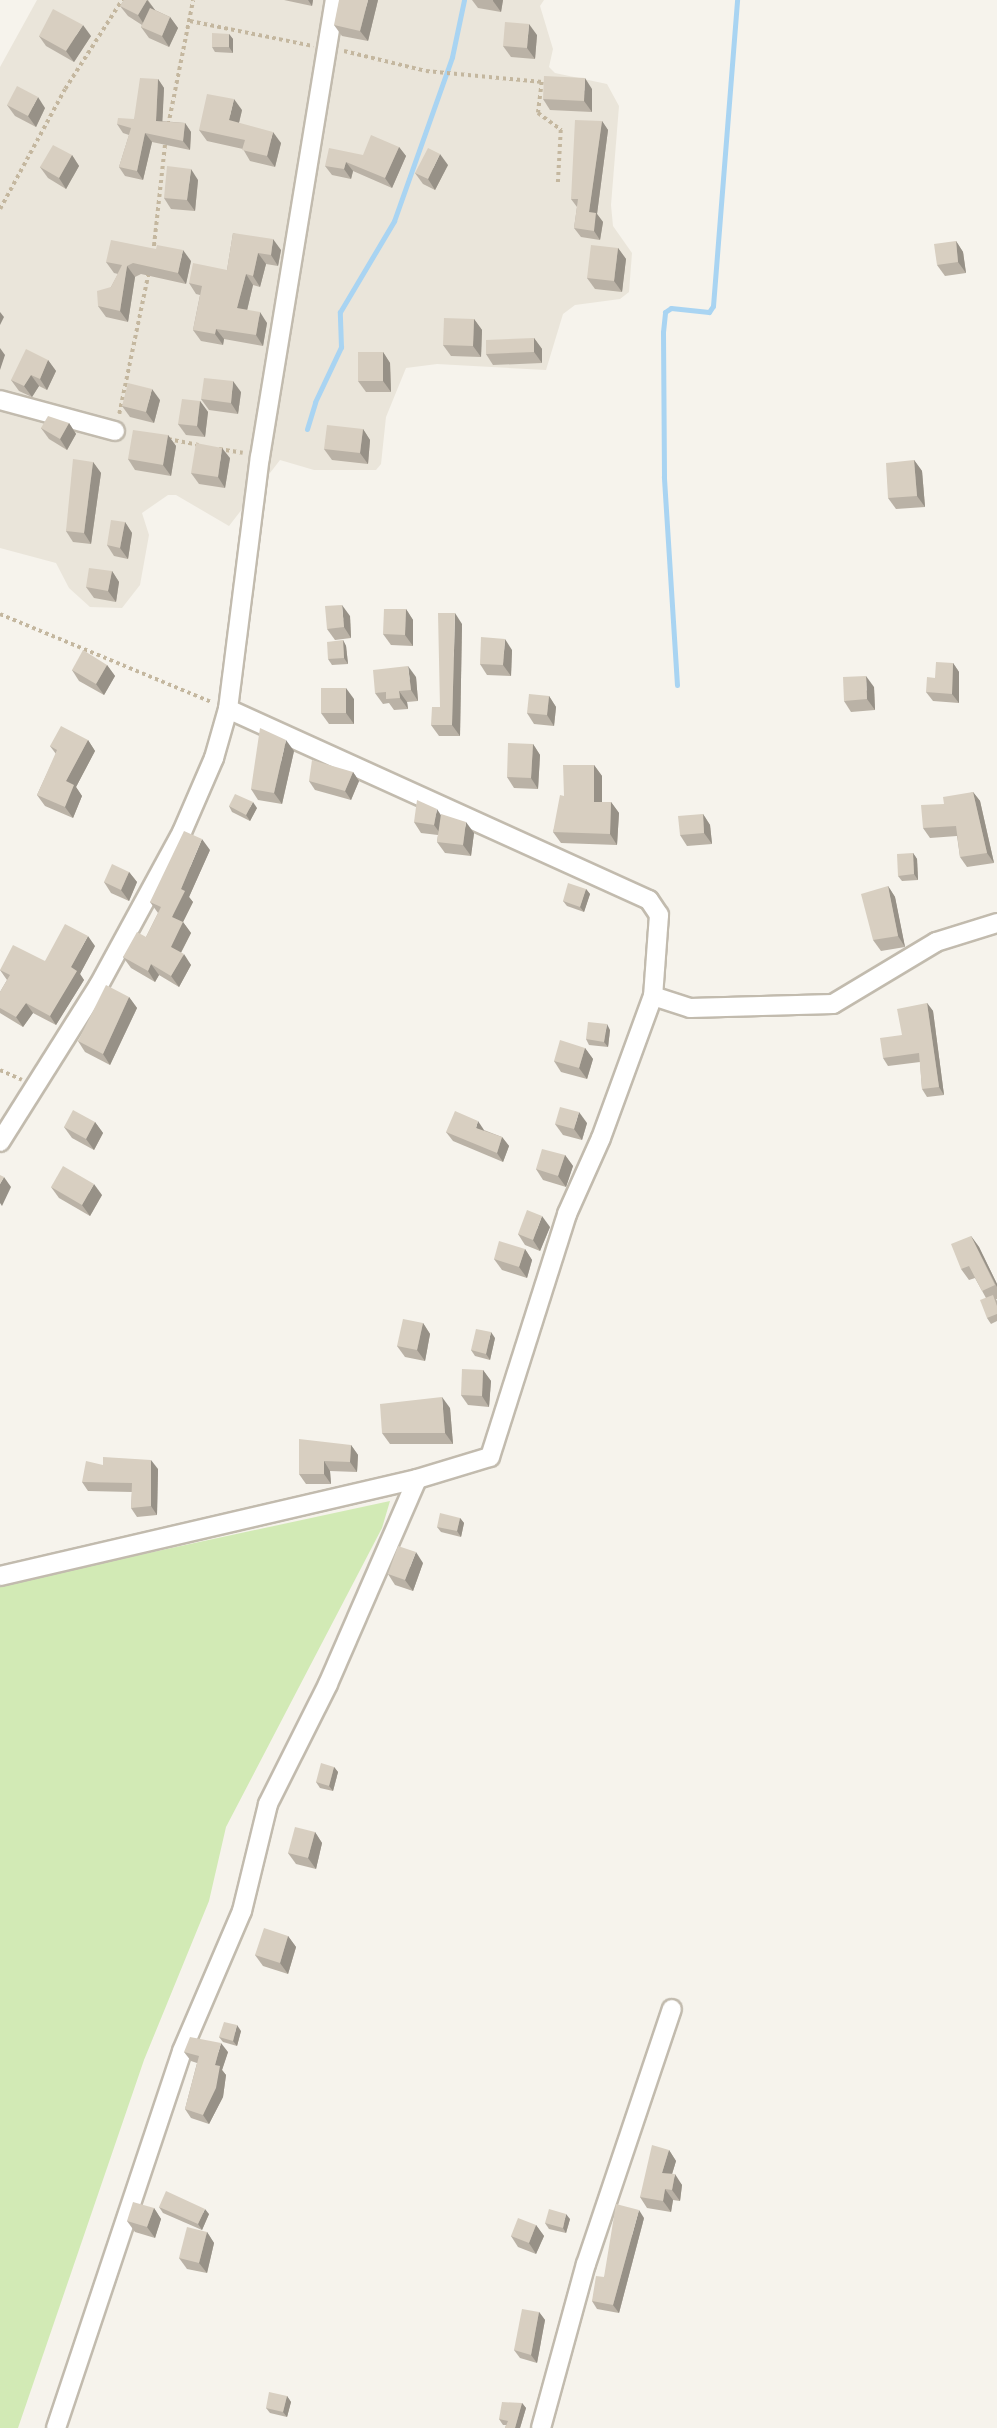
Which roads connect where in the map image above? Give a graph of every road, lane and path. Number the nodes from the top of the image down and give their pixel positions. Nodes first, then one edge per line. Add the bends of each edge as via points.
1 (122, 0) edge
2 (193, 0) edge
3 (335, 0) edge
4 (190, 20) junction
5 (329, 49) junction
6 (558, 186) dead end
7 (0, 209) edge
8 (0, 400) edge
9 (115, 431) joint
10 (166, 439) edge
11 (201, 445) edge
12 (213, 447) edge
13 (260, 457) junction
14 (0, 614) edge
15 (228, 709) junction
16 (997, 923) edge
17 (653, 996) junction
18 (0, 1142) edge
19 (417, 1479) junction
20 (0, 1576) edge
21 (672, 2009) dead end
22 (56, 2428) edge
23 (541, 2428) edge

1 - 7 path via 65,89
2 - 4 path
3 - 5 street
4 - 5 path
4 - 9 path via 161,161 155,248
5 - 6 path via 426,71 542,82 538,113 561,130
5 - 13 street
8 - 9 street
10 - 11 path
12 - 13 path
13 - 15 street
14 - 15 path
15 - 17 street via 649,900 659,915
15 - 18 street via 214,758 182,832 59,1054
16 - 17 street via 936,942 834,1004 690,1008
17 - 19 street via 601,1138 567,1214 490,1457
19 - 20 street
19 - 22 street via 328,1684 268,1804 242,1911 182,2051
21 - 23 street via 586,2264

